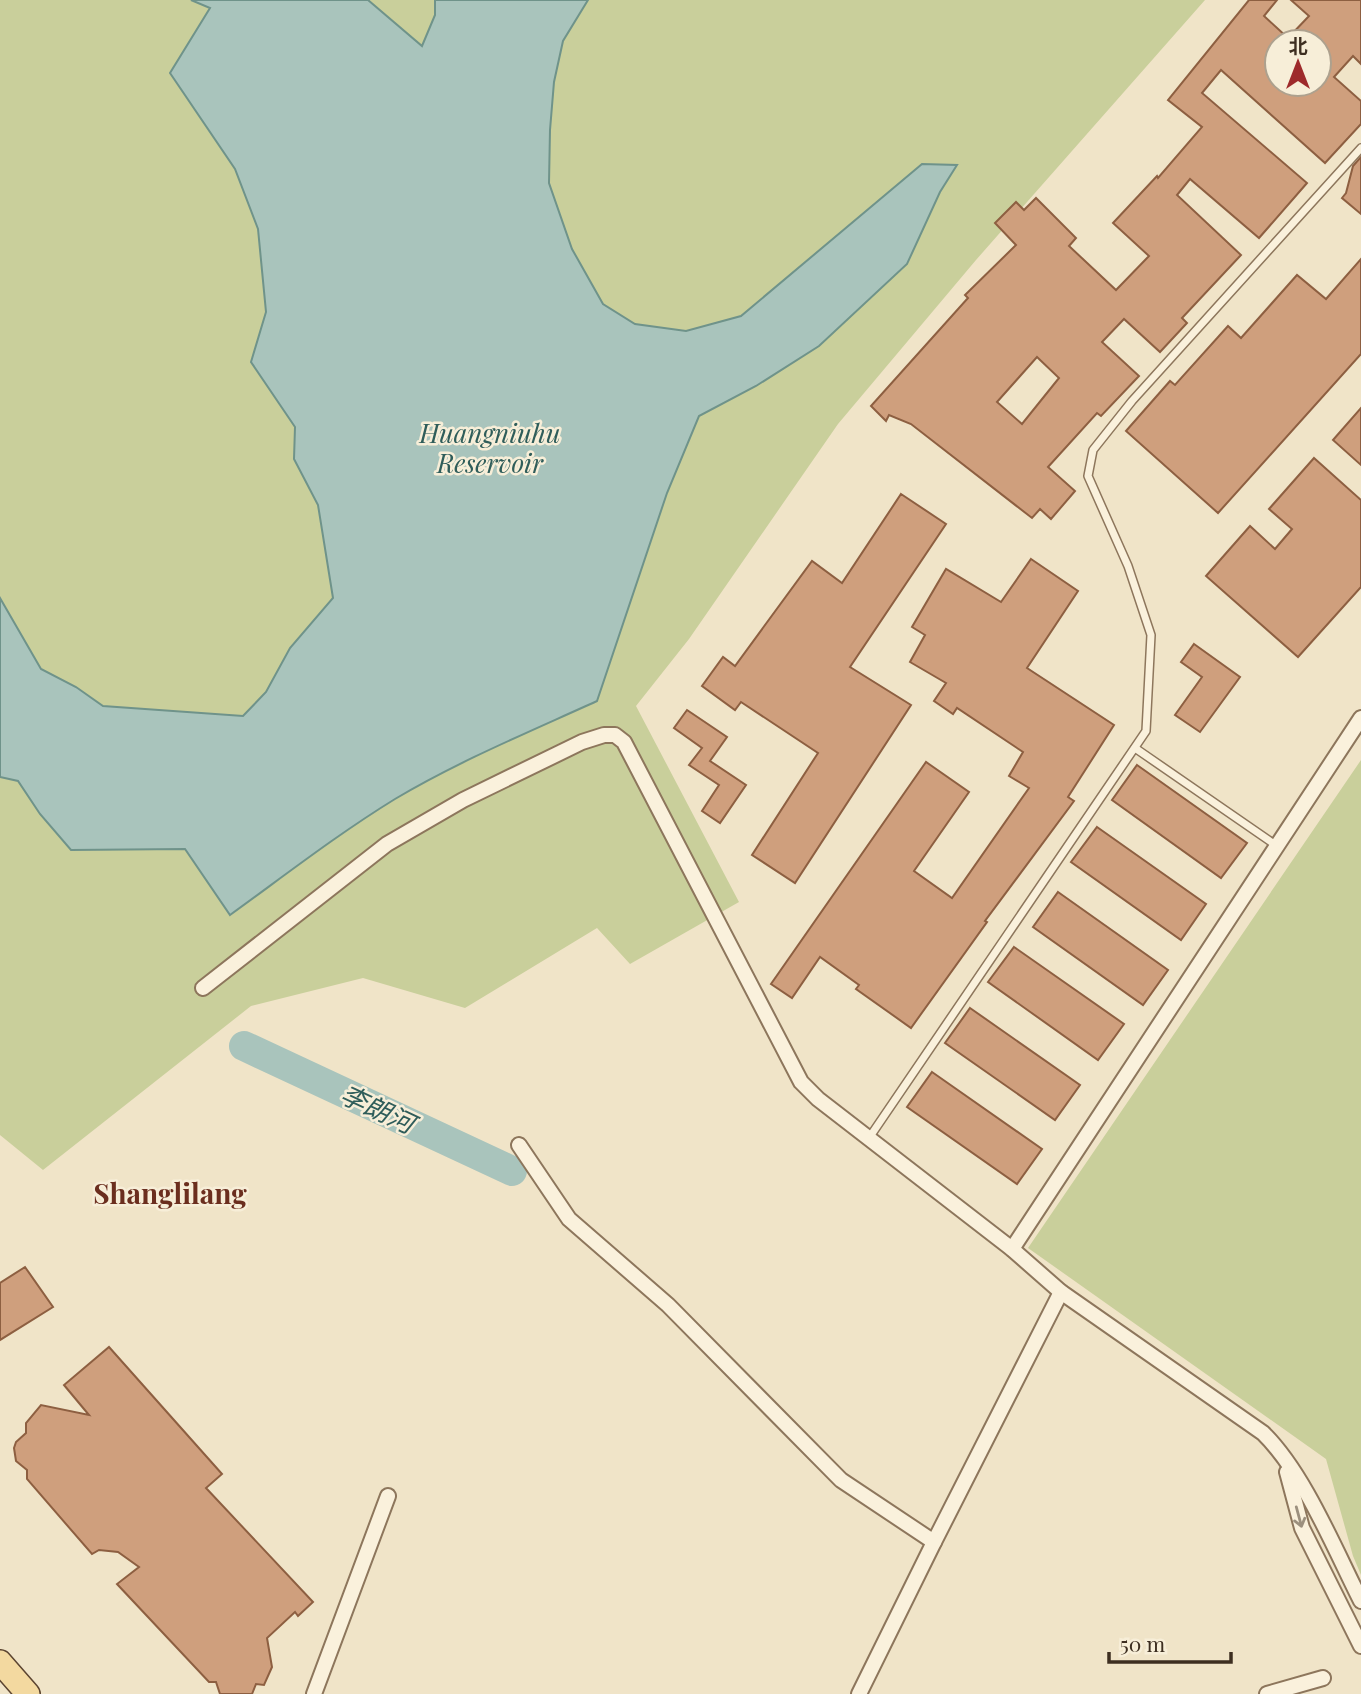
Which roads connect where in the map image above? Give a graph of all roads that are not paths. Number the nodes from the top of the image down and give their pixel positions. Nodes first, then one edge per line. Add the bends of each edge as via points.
1 (1361, 148) edge
2 (1361, 718) edge
3 (1135, 748) junction
4 (1277, 846) junction
5 (203, 988) dead end
6 (869, 1138) junction
7 (519, 1145) dead end
8 (1012, 1249) junction
9 (1061, 1292) junction
10 (1281, 1451) junction
11 (388, 1496) dead end
12 (934, 1542) junction
13 (1361, 1601) edge
14 (1361, 1646) edge
15 (0, 1662) edge
16 (1323, 1678) dead end
17 (28, 1694) edge
18 (314, 1694) edge
19 (859, 1694) edge
20 (1267, 1694) edge

1 - 3 lane via 1093,450 1088,476 1128,566 1151,635 1146,731
2 - 4 street
3 - 4 lane
3 - 6 lane
4 - 8 street
5 - 6 street via 387,844 582,741 615,735 624,742 801,1082
6 - 8 street
7 - 12 street via 569,1219 668,1305 841,1480
8 - 9 street
9 - 10 street via 1264,1433
9 - 12 street
10 - 13 street
10 -> 14 street via 1302,1528
11 - 18 street
12 - 19 street
15 - 17 main road
16 - 20 street

